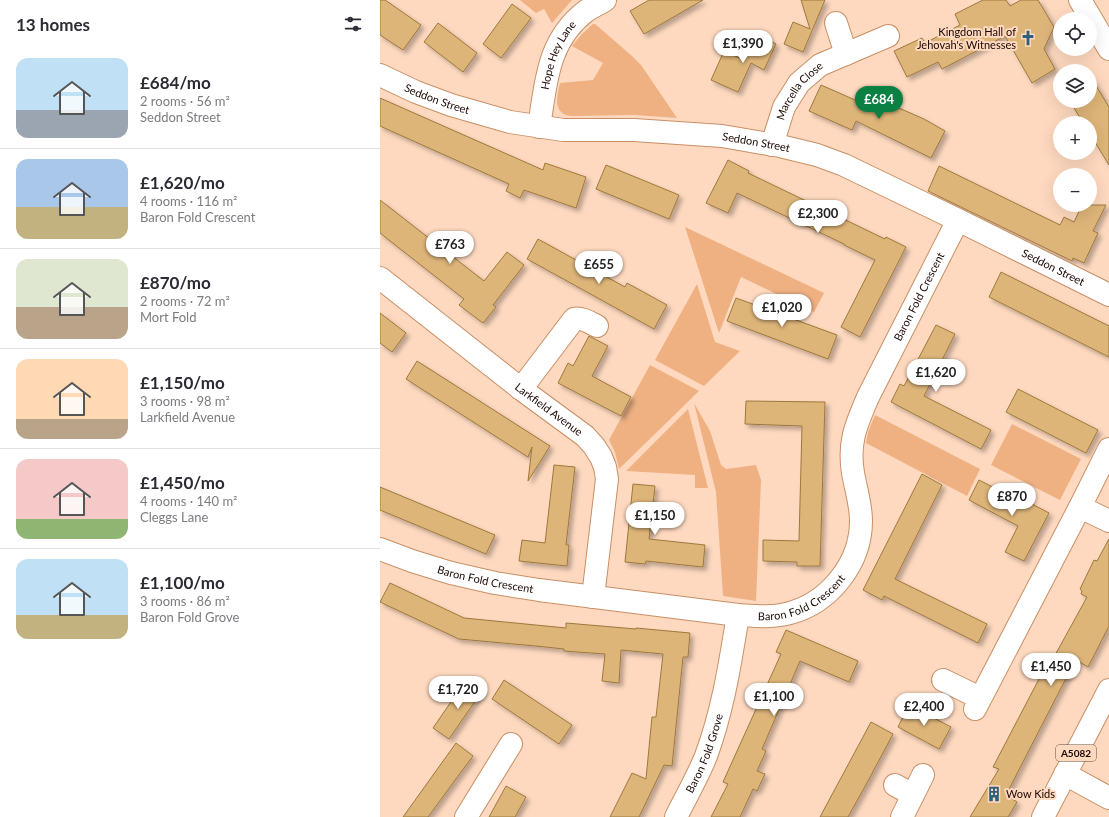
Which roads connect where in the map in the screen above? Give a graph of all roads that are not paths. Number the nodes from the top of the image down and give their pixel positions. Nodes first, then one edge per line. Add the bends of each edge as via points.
1 (605, 0) edge
2 (1080, 0) edge
3 (836, 24) dead end
4 (888, 36) dead end
5 (1109, 49) edge
6 (846, 54) junction
7 (380, 74) edge
8 (539, 127) junction
9 (772, 145) junction
10 (958, 220) junction
11 (380, 278) edge
12 (1109, 295) edge
13 (597, 326) dead end
14 (521, 389) junction
15 (1109, 449) edge
16 (1080, 506) junction
17 (1109, 521) edge
18 (380, 549) edge
19 (593, 597) junction
20 (738, 615) junction
21 (943, 680) dead end
22 (1109, 690) edge
23 (511, 755) dead end
24 (1065, 774) junction
25 (923, 775) dead end
26 (1109, 798) edge
27 (466, 817) edge
28 (676, 817) edge
29 (902, 817) edge
30 (1043, 817) edge

1 - 8 street, Hope Hey Lane via 575,21 554,52 547,75
2 - 5 street
3 - 6 street
4 - 6 street, Marcella Close
6 - 9 street, Marcella Close via 820,65 799,82 784,107
7 - 8 street, Seddon Street via 416,92 451,105 510,122
8 - 9 street, Seddon Street via 722,136
9 - 10 street, Seddon Street via 817,155 844,165
10 - 12 street, Seddon Street
10 - 20 street, Baron Fold Crescent via 856,423 851,458 860,502 861,522 854,556 832,588 805,608 789,614 771,616
11 - 14 street, Larkfield Avenue
13 - 14 street via 582,318 574,319
14 - 19 street, Larkfield Avenue via 585,436 594,446 605,467 607,479
15 - 16 street
16 - 17 street
16 - 21 street via 978,703
18 - 19 street, Baron Fold Crescent via 451,573 495,583
19 - 20 street, Baron Fold Crescent
20 - 28 street, Baron Fold Grove via 726,686 717,721 705,757
22 - 24 street, A5082
23 - 27 street
24 - 26 street
24 - 30 street, A5082
25 - 29 street via 904,790

